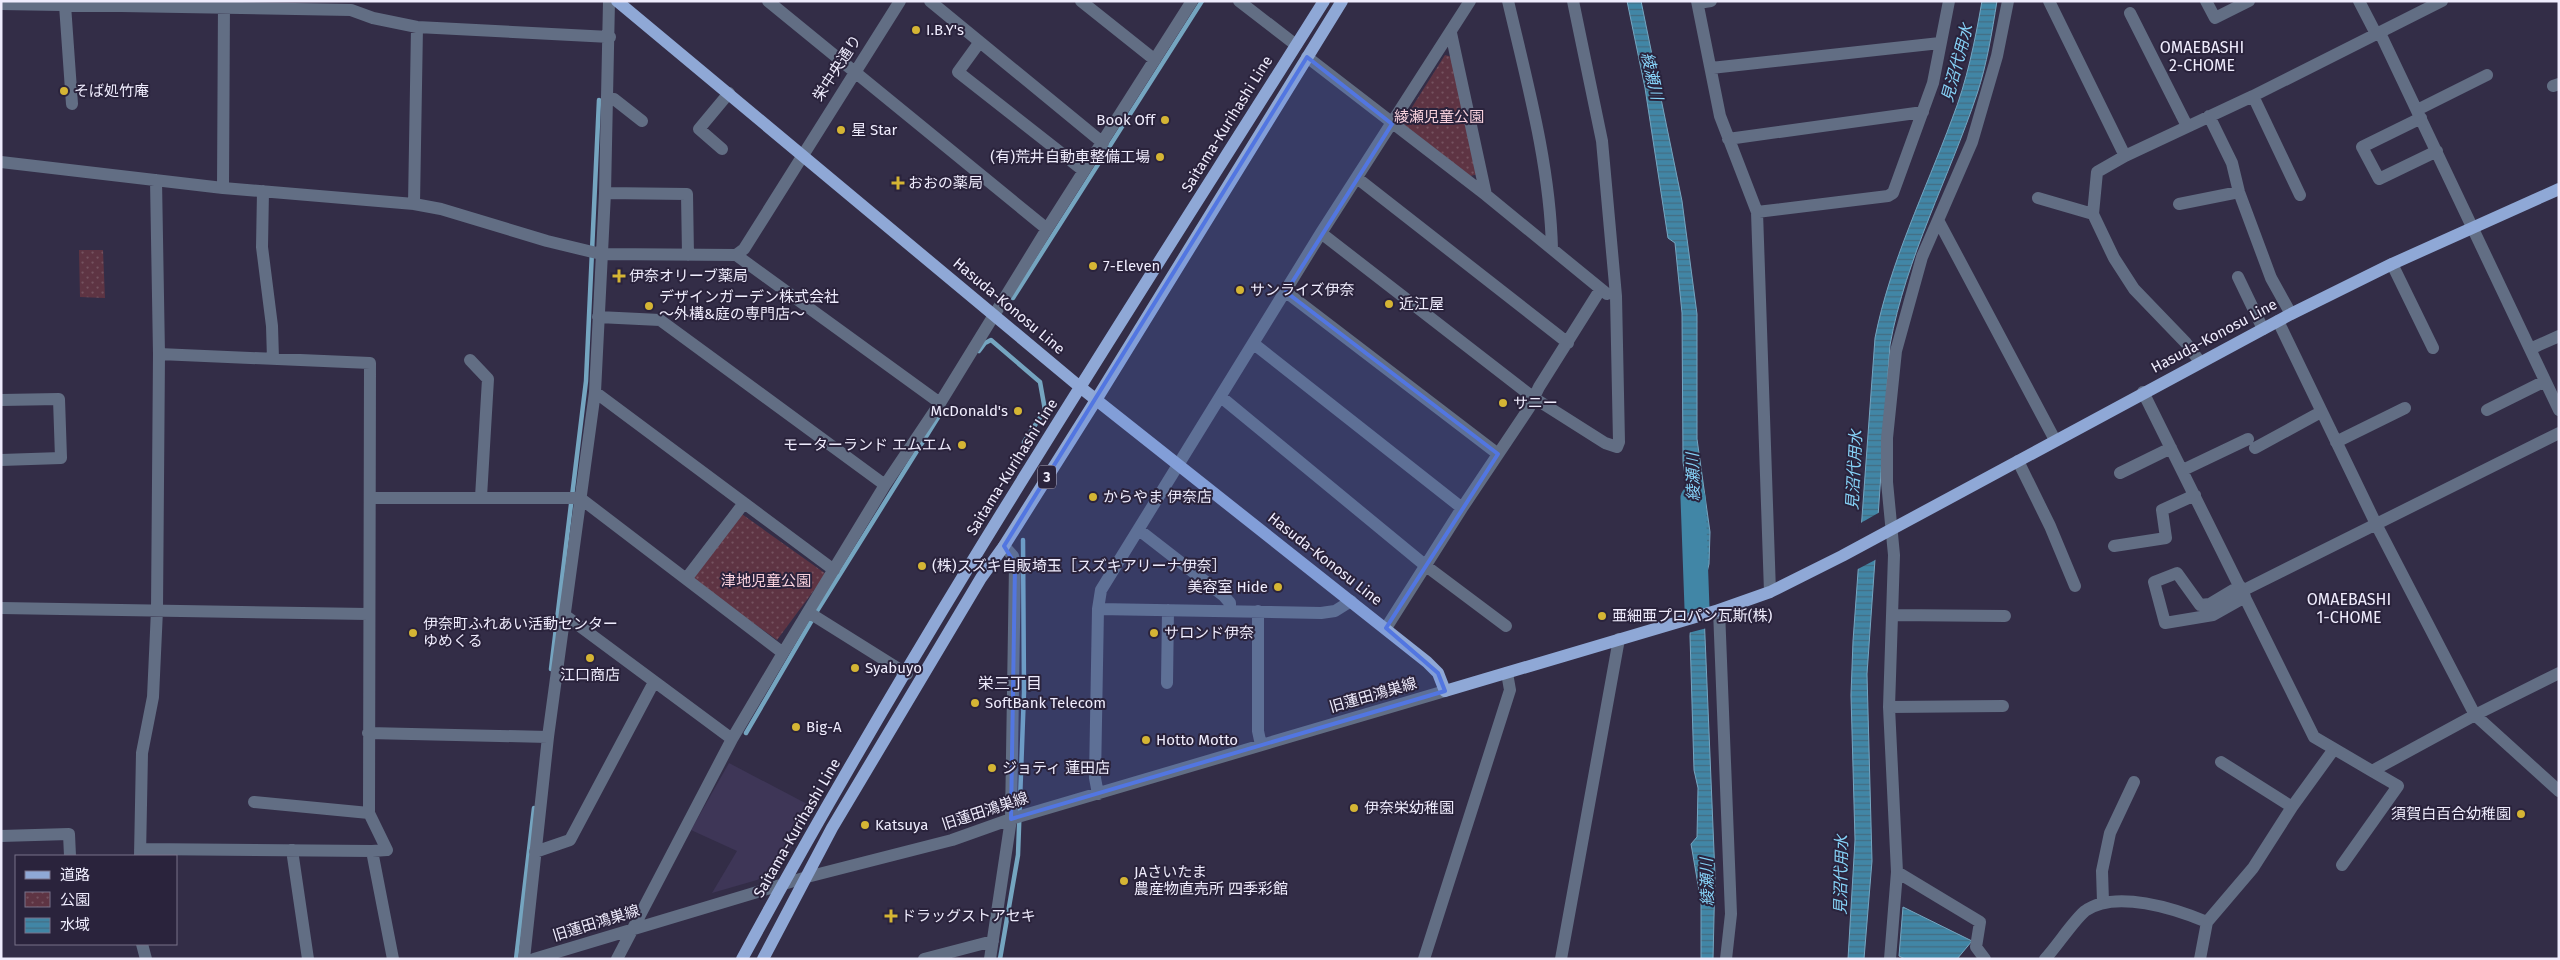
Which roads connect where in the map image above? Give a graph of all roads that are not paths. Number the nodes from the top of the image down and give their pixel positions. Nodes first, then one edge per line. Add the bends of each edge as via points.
1 (609, 1) edge
2 (617, 1) edge
3 (768, 1) edge
4 (900, 1) edge
5 (930, 1) edge
6 (1081, 1) edge
7 (1192, 1) edge
8 (1239, 1) edge
9 (1324, 1) edge
10 (1342, 1) edge
11 (1470, 1) edge
12 (1508, 1) edge
13 (1573, 1) edge
14 (1711, 1) edge
15 (1949, 1) edge
16 (2008, 1) edge
17 (2049, 1) edge
18 (2206, 1) edge
19 (2249, 1) edge
20 (2359, 1) edge
21 (2442, 1) edge
22 (1697, 2) edge
23 (1, 4) edge
24 (224, 4) edge
25 (65, 5) junction
26 (2130, 13) dead end
27 (417, 27) junction
28 (1452, 33) junction
29 (2380, 33) junction
30 (610, 37) junction
31 (980, 42) junction
32 (1940, 42) junction
33 (1296, 45) junction
34 (1307, 57) junction
35 (1155, 60) junction
36 (1711, 68) junction
37 (854, 71) junction
38 (2487, 75) dead end
39 (728, 93) junction
40 (2253, 96) junction
41 (608, 99) junction
42 (72, 104) dead end
43 (1923, 112) junction
44 (2419, 114) junction
45 (2209, 116) junction
46 (642, 121) dead end
47 (1392, 124) junction
48 (2187, 126) junction
49 (1728, 139) junction
50 (1102, 143) junction
51 (722, 149) dead end
52 (2437, 151) junction
53 (802, 154) junction
54 (2125, 156) junction
55 (1, 162) edge
56 (1084, 171) junction
57 (1357, 178) junction
58 (156, 180) junction
59 (223, 188) junction
60 (2559, 189) edge
61 (262, 191) junction
62 (605, 192) junction
63 (2238, 192) junction
64 (1486, 195) junction
65 (2300, 195) dead end
66 (2038, 198) dead end
67 (414, 204) junction
68 (2179, 204) dead end
69 (1757, 212) junction
70 (2094, 214) junction
71 (1938, 220) junction
72 (2474, 228) junction
73 (1047, 229) junction
74 (1321, 233) junction
75 (1552, 249) junction
76 (601, 254) junction
77 (688, 255) junction
78 (736, 255) junction
79 (2392, 264) junction
80 (2238, 277) dead end
81 (1600, 290) junction
82 (1286, 292) junction
83 (1616, 296) junction
84 (994, 314) junction
85 (2291, 314) junction
86 (598, 316) junction
87 (2278, 321) junction
88 (2263, 329) junction
89 (2559, 336) edge
90 (1568, 343) junction
91 (1254, 344) junction
92 (2433, 348) dead end
93 (2530, 350) junction
94 (159, 354) junction
95 (273, 359) junction
96 (470, 360) dead end
97 (2200, 362) junction
98 (2545, 382) junction
99 (1080, 388) junction
100 (595, 392) junction
101 (2143, 392) junction
102 (1221, 398) junction
103 (1534, 398) junction
104 (1, 400) edge
105 (1096, 400) junction
106 (940, 404) junction
107 (2404, 408) dead end
108 (2487, 410) dead end
109 (2559, 410) edge
110 (2321, 412) junction
111 (2559, 432) edge
112 (2055, 440) junction
113 (2336, 442) junction
114 (2172, 448) junction
115 (1498, 454) junction
116 (1, 460) edge
117 (2018, 460) junction
118 (1180, 465) junction
119 (2183, 470) junction
120 (2120, 473) dead end
121 (885, 485) junction
122 (2195, 495) junction
123 (482, 497) junction
124 (370, 498) junction
125 (580, 498) junction
126 (744, 503) junction
127 (1462, 508) junction
128 (2376, 524) junction
129 (1892, 529) junction
130 (1139, 530) junction
131 (1004, 546) junction
132 (2114, 546) dead end
133 (1426, 566) junction
134 (834, 570) junction
135 (686, 579) junction
136 (2075, 586) dead end
137 (2242, 591) junction
138 (1770, 592) junction
139 (1351, 601) junction
140 (1, 608) edge
141 (1098, 609) junction
142 (157, 610) junction
143 (1168, 610) junction
144 (1230, 611) junction
145 (1258, 611) junction
146 (1717, 611) junction
147 (808, 612) junction
148 (368, 614) junction
149 (1892, 615) junction
150 (566, 616) junction
151 (2005, 616) dead end
152 (1506, 626) dead end
153 (1386, 628) junction
154 (1619, 639) junction
155 (783, 653) junction
156 (1507, 673) junction
157 (907, 674) junction
158 (2559, 674) edge
159 (654, 682) junction
160 (1167, 683) dead end
161 (1445, 691) junction
162 (2003, 706) dead end
163 (1889, 707) junction
164 (2475, 715) junction
165 (368, 733) junction
166 (548, 737) junction
167 (732, 739) junction
168 (1261, 745) junction
169 (2334, 749) junction
170 (2221, 762) dead end
171 (2372, 771) junction
172 (2134, 782) dead end
173 (2559, 791) edge
174 (1098, 794) junction
175 (254, 802) dead end
176 (2292, 807) junction
177 (369, 813) junction
178 (1014, 819) junction
179 (1, 836) edge
180 (292, 850) junction
181 (372, 851) junction
182 (535, 852) junction
183 (140, 853) edge
184 (70, 855) edge
185 (2342, 865) dead end
186 (1896, 872) junction
187 (806, 877) junction
188 (783, 884) junction
189 (2103, 902) junction
190 (2208, 922) junction
191 (634, 929) junction
192 (993, 941) junction
193 (142, 945) edge
194 (146, 959) edge
195 (308, 959) edge
196 (394, 959) edge
197 (524, 959) edge
198 (534, 959) edge
199 (617, 959) edge
200 (742, 959) edge
201 (763, 959) edge
202 (924, 959) edge
203 (990, 959) edge
204 (1424, 959) edge
205 (1561, 959) edge
206 (1726, 959) edge
207 (1890, 959) edge
208 (1985, 959) edge
209 (2045, 959) edge
210 (2200, 959) edge

1 - 30 street
2 - 39 main road, Hasuda-Konosu Line
3 - 37 street
4 - 37 street, 栄中央通り
5 - 31 street
6 - 35 street
7 - 35 street
8 - 33 street
9 - 33 main road, Saitama-Kurihashi Line / 3
10 - 34 main road, Saitama-Kurihashi Line / 3
11 - 28 street
12 - 75 street via 1546,182
13 - 83 street via 1599,120
14 - 22 street
15 - 32 street
16 - 71 street via 1997,56 1972,142
17 - 54 street
18 - 19 street via 2215,18
20 - 29 street via 2374,30
21 - 29 street
22 - 36 street
23 - 25 street
24 - 25 street
24 - 27 street via 350,10
24 - 59 street
25 - 42 street
26 - 48 street
27 - 30 street
27 - 67 street
28 - 47 street
28 - 64 street
29 - 40 street
29 - 44 street
30 - 41 street
31 - 50 street
31 - 56 street via 958,72
32 - 36 street
32 - 43 street via 1933,83
33 - 99 main road, Saitama-Kurihashi Line / 3
34 - 47 street
34 - 105 main road, Saitama-Kurihashi Line / 3
35 - 50 street
36 - 49 street
37 - 53 street, 栄中央通り
37 - 73 street
38 - 44 street
39 - 51 street via 698,129
39 - 53 main road, Hasuda-Konosu Line
40 - 45 street
40 - 65 street
41 - 46 street via 614,99
41 - 62 street
43 - 49 street
43 - 69 street via 1893,192 1888,196
44 - 52 street
44 - 52 street via 2362,147 2379,179
45 - 48 street
45 - 63 street via 2232,163
47 - 57 street
47 - 64 street
48 - 54 street
49 - 69 street
50 - 56 street
52 - 72 street
53 - 78 street, 栄中央通り via 744,249
53 - 84 main road, Hasuda-Konosu Line
54 - 70 street via 2097,172
55 - 58 street
56 - 73 street
57 - 74 street
57 - 90 street
58 - 59 street
58 - 94 street
59 - 61 street
60 - 72 main road, Hasuda-Konosu Line
61 - 67 street
61 - 95 street via 262,246
62 - 76 street
62 - 77 street via 687,194
63 - 68 street
63 - 85 street via 2271,278
64 - 75 street
66 - 70 street
67 - 76 street via 441,208
69 - 138 street
70 - 97 street via 2114,258 2134,289 2186,342
71 - 112 street
71 - 129 street via 1922,257 1896,351 1887,438
72 - 79 main road, Hasuda-Konosu Line
72 - 93 street
73 - 84 street
74 - 82 street
74 - 103 street
75 - 81 street
76 - 77 street
76 - 86 street
77 - 78 street
78 - 106 street
79 - 85 main road, Hasuda-Konosu Line
79 - 92 street
80 - 88 street
81 - 83 street
81 - 90 street
82 - 91 street
82 - 115 street
83 - 103 street via 1617,447 1605,443
84 - 99 main road, Hasuda-Konosu Line
84 - 106 street
85 - 87 main road, Hasuda-Konosu Line
86 - 100 street
86 - 121 street via 660,320
87 - 88 main road, Hasuda-Konosu Line
87 - 110 street
88 - 97 main road, Hasuda-Konosu Line
89 - 93 street
90 - 103 street
91 - 102 street
91 - 127 street
93 - 98 street
94 - 95 street
94 - 142 street
95 - 124 street via 370,363
96 - 123 street via 488,379
97 - 101 main road, Hasuda-Konosu Line
98 - 108 street
98 - 109 street
99 - 105 main road, Hasuda-Konosu Line
99 - 157 main road, Saitama-Kurihashi Line / 3
100 - 125 street
100 - 126 street
101 - 112 main road, Hasuda-Konosu Line
101 - 114 street
102 - 118 street
102 - 133 street
103 - 115 street
104 - 116 street via 59,399 61,458
105 - 118 main road, Hasuda-Konosu Line
105 - 131 main road, Saitama-Kurihashi Line / 3
106 - 121 street
107 - 113 street
110 - 113 street
110 - 119 street via 2252,444
111 - 128 street
112 - 117 main road, Hasuda-Konosu Line
113 - 128 street
114 - 119 street
114 - 120 street
115 - 127 street
117 - 129 main road, Hasuda-Konosu Line
117 - 136 street
118 - 130 street
118 - 139 main road, Hasuda-Konosu Line
119 - 122 street
121 - 134 street
122 - 132 street via 2162,510 2166,538
122 - 137 street
123 - 124 street
123 - 125 street
124 - 148 street
125 - 135 street
125 - 150 street
126 - 134 street
126 - 135 street
127 - 133 street
128 - 137 street
128 - 164 street
129 - 138 main road, Hasuda-Konosu Line
129 - 149 street
130 - 141 street via 1101,590
130 - 144 street via 1224,596 1230,603
131 - 178 street via 1015,564
131 - 187 main road, Saitama-Kurihashi Line / 3 via 981,578
133 - 152 street
133 - 153 street
134 - 147 street
135 - 155 street
137 - 137 street via 2200,605 2178,573 2154,582 2165,624 2214,615
137 - 169 street via 2314,737
138 - 146 main road
139 - 145 street via 1335,611 1321,613
139 - 153 main road, Hasuda-Konosu Line
140 - 142 street
141 - 143 street
141 - 174 street via 1095,778
142 - 148 street
142 - 183 street via 153,697 142,753
143 - 144 street
143 - 160 street
144 - 145 street
145 - 168 street via 1258,732
146 - 154 main road
146 - 206 street via 1731,914
147 - 155 street
147 - 157 street
148 - 165 street
149 - 151 street
149 - 163 street
150 - 159 street
150 - 166 street
153 - 161 main road, Hasuda-Konosu Line via 1438,673
154 - 156 main road
154 - 205 street
155 - 167 street
156 - 161 main road
156 - 204 street via 1510,690
157 - 188 main road, Saitama-Kurihashi Line / 3
158 - 164 street
159 - 167 street
159 - 182 street via 570,840
161 - 168 street, 旧蓮田鴻巣線
162 - 163 street
163 - 186 street
164 - 171 street
164 - 173 street
165 - 166 street
165 - 177 street
166 - 182 street
167 - 191 street
168 - 174 street, 旧蓮田鴻巣線
169 - 171 street
169 - 176 street
170 - 176 street
171 - 185 street via 2398,786
172 - 189 street via 2110,833 2102,871
174 - 178 street, 旧蓮田鴻巣線
175 - 177 street
176 - 190 street via 2253,868
177 - 181 street via 388,850
178 - 187 street, 旧蓮田鴻巣線 via 952,840
178 - 192 street
179 - 184 street via 69,834
180 - 181 street
180 - 183 street
180 - 195 street
181 - 196 street
182 - 197 street
186 - 207 street
186 - 208 street via 1980,922 1976,947
187 - 188 street, 旧蓮田鴻巣線
187 - 201 main road, Saitama-Kurihashi Line / 3
188 - 191 street, 旧蓮田鴻巣線
188 - 200 main road, Saitama-Kurihashi Line / 3
189 - 190 street via 2160,907
189 - 209 street via 2084,912
190 - 210 street
191 - 198 street, 旧蓮田鴻巣線
191 - 199 street
192 - 202 street
192 - 203 street
193 - 194 street

